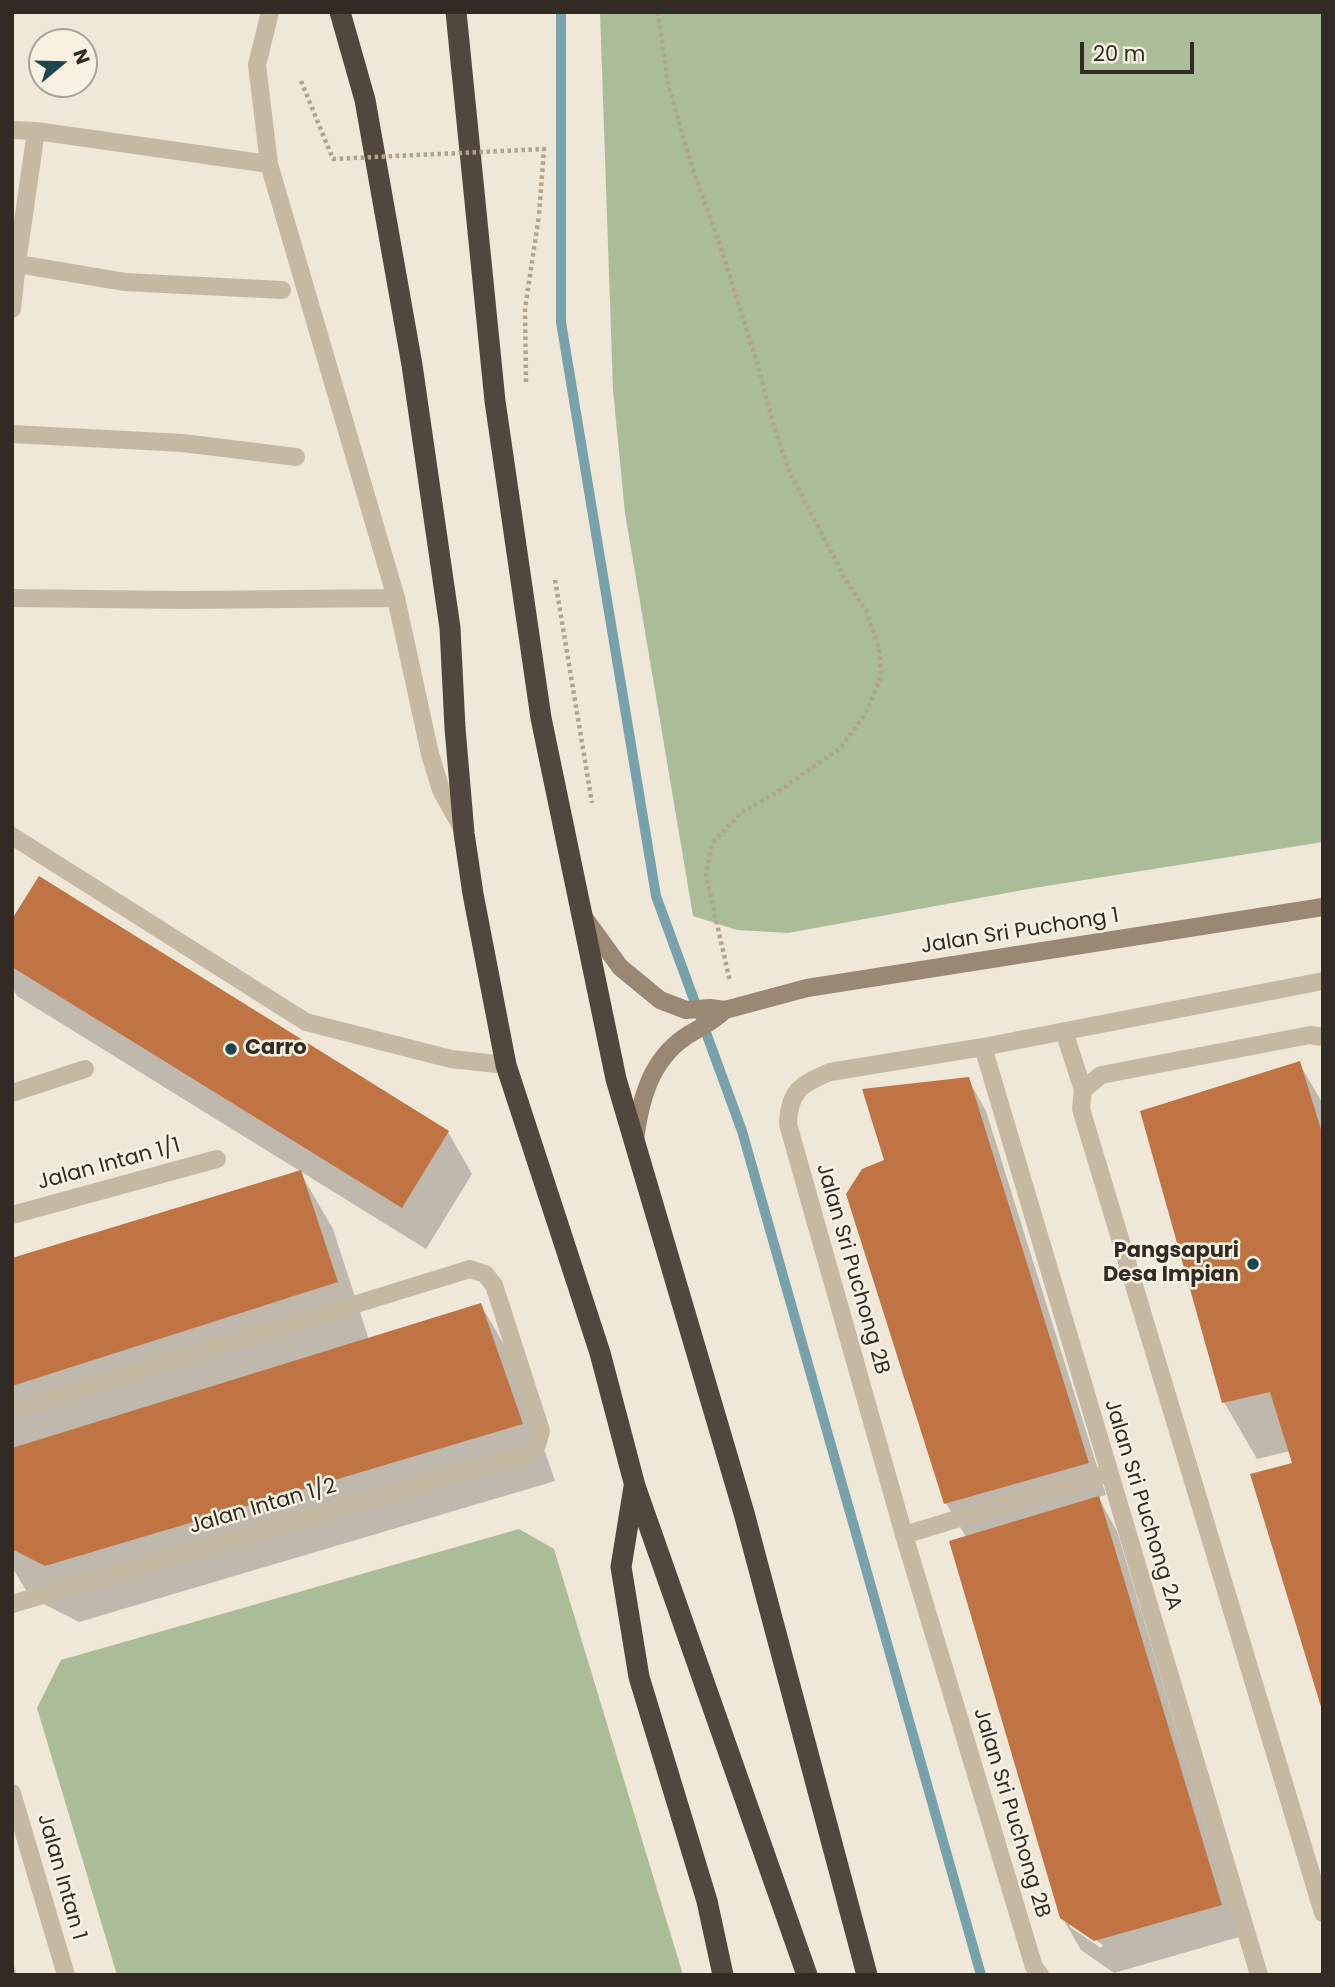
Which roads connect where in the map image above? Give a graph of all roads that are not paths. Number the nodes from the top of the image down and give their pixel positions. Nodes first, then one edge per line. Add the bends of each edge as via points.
1 (270, 12) edge
2 (340, 12) edge
3 (457, 12) edge
4 (12, 130) edge
5 (36, 131) junction
6 (269, 164) junction
7 (14, 263) edge
8 (282, 290) dead end
9 (12, 309) edge
10 (12, 434) edge
11 (296, 457) dead end
12 (12, 598) edge
13 (396, 598) junction
14 (464, 833) junction
15 (12, 835) edge
16 (1323, 907) edge
17 (581, 913) junction
18 (1323, 981) edge
19 (722, 1011) junction
20 (1064, 1031) junction
21 (1323, 1037) edge
22 (983, 1047) junction
23 (506, 1065) junction
24 (85, 1069) dead end
25 (1083, 1090) junction
26 (12, 1093) edge
27 (634, 1142) junction
28 (217, 1159) dead end
29 (12, 1215) edge
30 (12, 1410) edge
31 (1109, 1473) junction
32 (635, 1486) junction
33 (904, 1535) junction
34 (12, 1604) edge
35 (12, 1793) edge
36 (16, 1820) edge
37 (1323, 1913) edge
38 (66, 1975) edge
39 (723, 1975) edge
40 (807, 1975) edge
41 (867, 1975) edge
42 (1040, 1975) edge
43 (1259, 1975) edge

1 - 6 street via 257,65
2 - 14 highway via 365,100 412,365 450,628
3 - 17 highway via 495,401 541,718
4 - 5 street
5 - 6 street
5 - 7 street
6 - 13 street
7 - 8 street via 125,282
7 - 9 street
10 - 11 street via 183,443
12 - 13 street
13 - 14 street via 430,754 441,790
14 - 23 highway
15 - 23 street via 306,1021 450,1059
16 - 19 street, Jalan Sri Puchong 1 via 807,988
17 - 19 street, Jalan Sri Puchong 1 via 621,967 660,1000 687,1010
17 - 27 highway
18 - 20 street, Jalan Sri Puchong 2B
19 - 27 street, Jalan Sri Puchong 1 via 683,1038 662,1060 648,1083
20 - 22 street, Jalan Sri Puchong 2B
20 - 25 street
21 - 25 street via 1310,1035 1121,1070 1101,1075
22 - 31 street, Jalan Sri Puchong 2A
22 - 33 street, Jalan Sri Puchong 2B via 830,1072 798,1091 789,1107 788,1124
23 - 32 highway via 600,1353
24 - 26 street
25 - 37 street via 1081,1109 1087,1132
27 - 41 highway via 748,1526
28 - 29 street, Jalan Intan 1/1
30 - 34 street, Jalan Intan 1/2 via 470,1269 494,1285 541,1431 537,1445 527,1453
31 - 33 street
31 - 43 street, Jalan Sri Puchong 2A
32 - 39 highway via 621,1567 639,1677 707,1901
32 - 40 highway
33 - 42 street, Jalan Sri Puchong 2B
35 - 36 street, Jalan Intan 1
36 - 38 street, Jalan Intan 1

